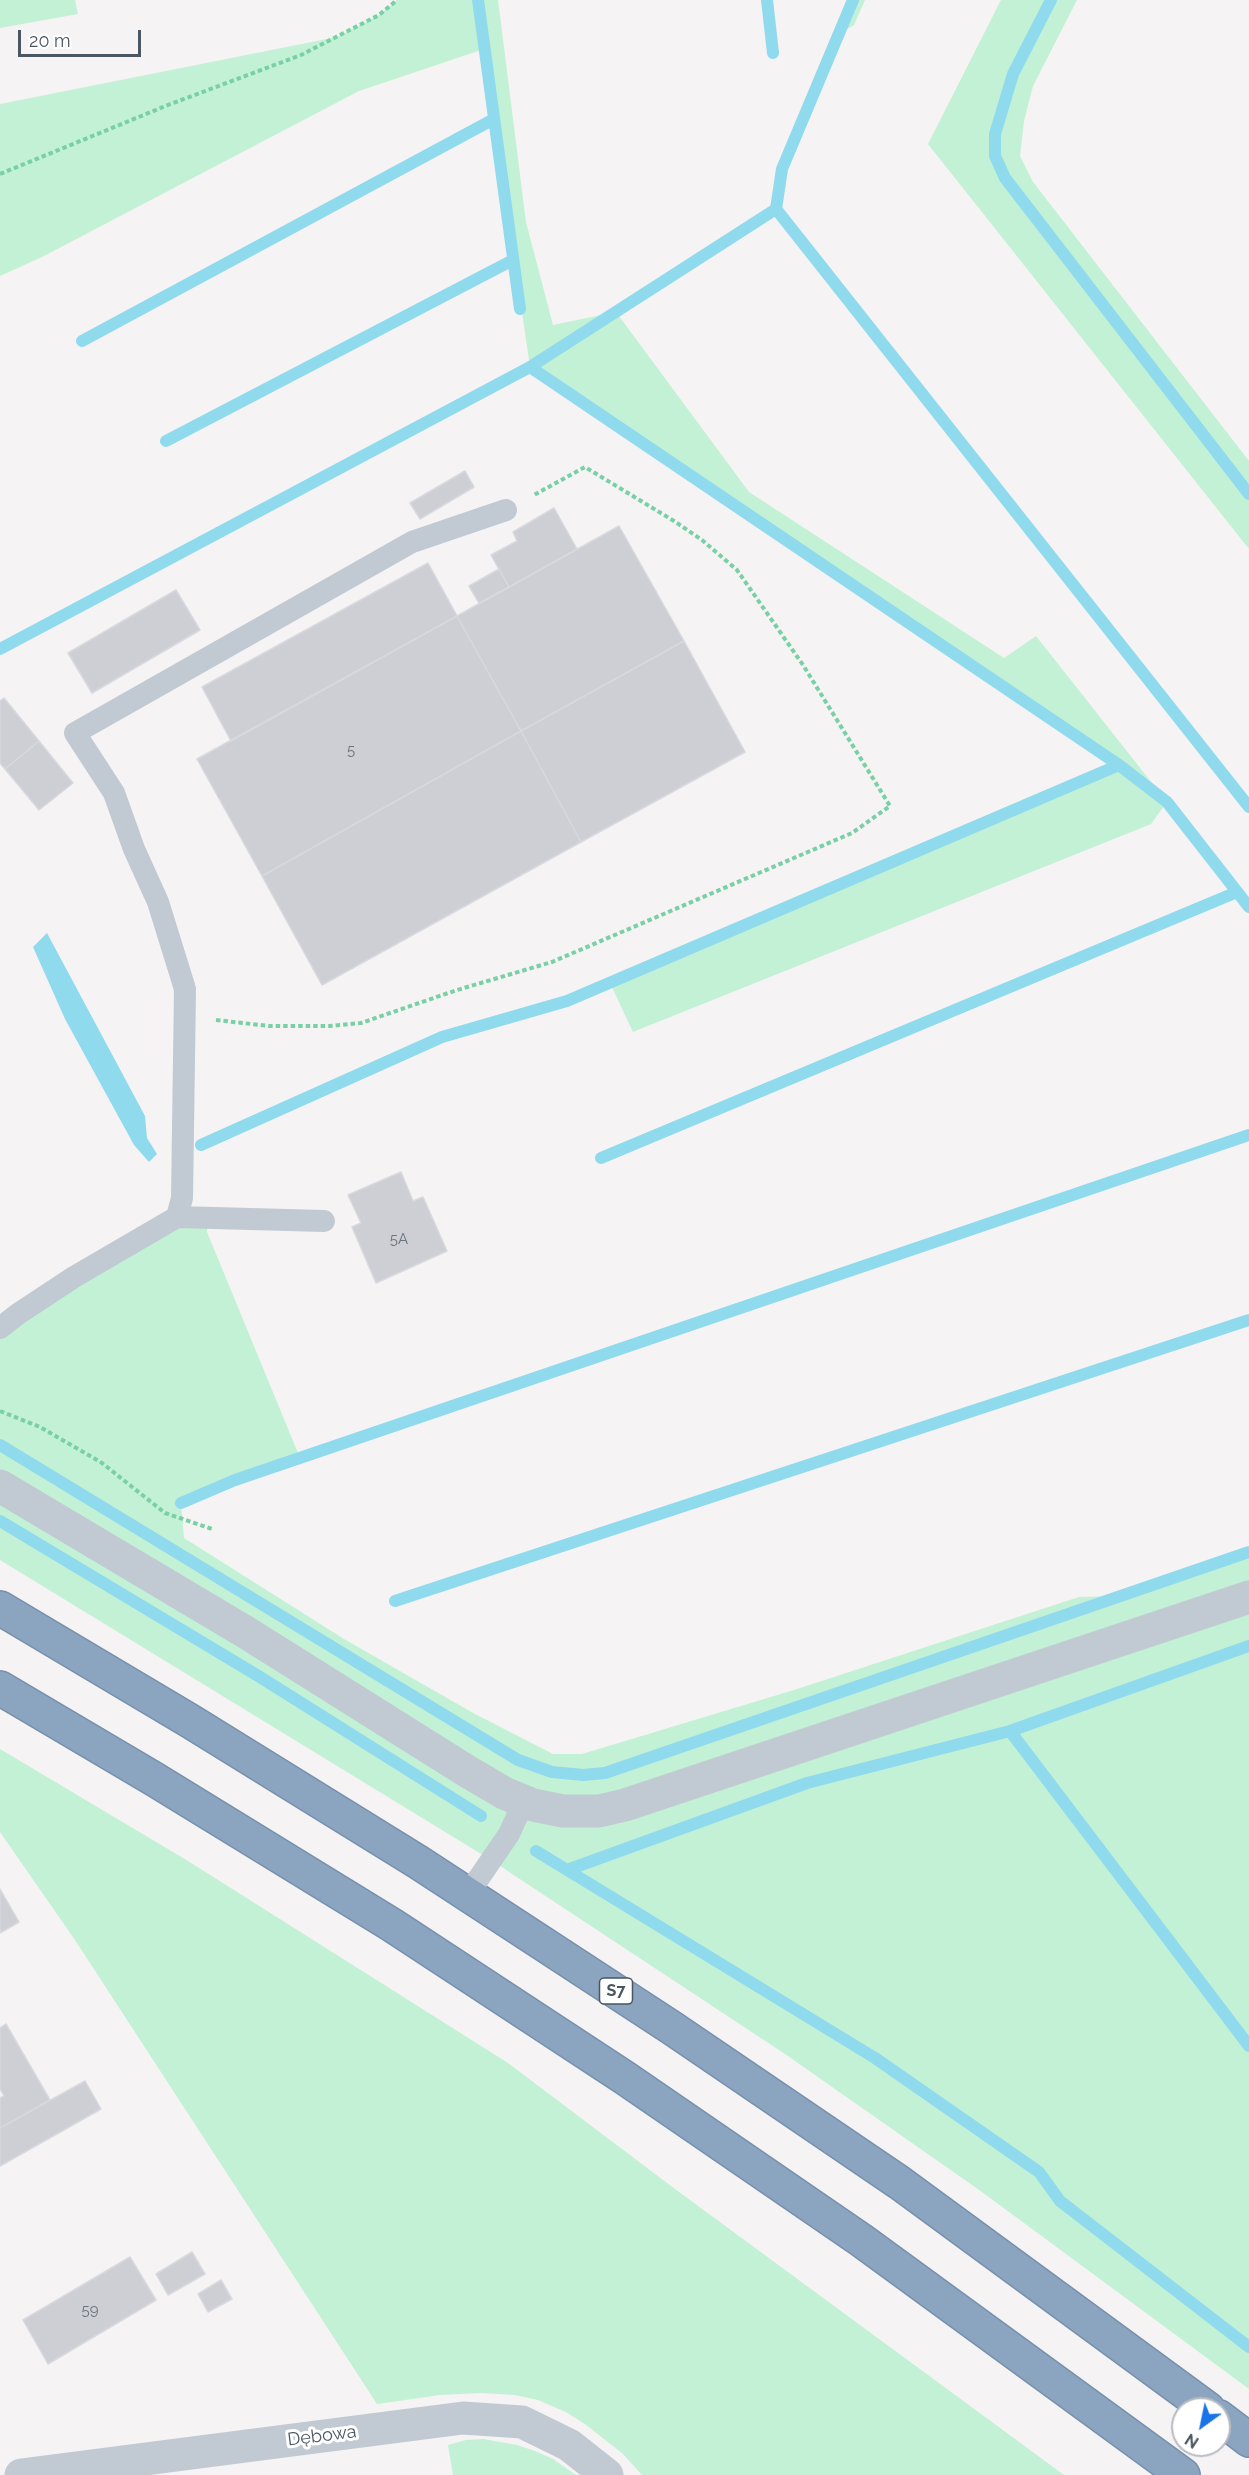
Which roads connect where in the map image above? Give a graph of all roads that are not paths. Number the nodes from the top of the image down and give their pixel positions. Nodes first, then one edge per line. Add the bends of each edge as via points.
1 (506, 510) road end
2 (177, 1217) junction
3 (324, 1221) dead end
4 (4, 1318) edge
5 (0, 1486) edge
6 (1249, 1597) edge
7 (0, 1608) edge
8 (0, 1688) edge
9 (524, 1801) junction
10 (468, 1894) junction
11 (1192, 2397) edge
12 (1231, 2426) edge
13 (1249, 2440) edge
14 (24, 2475) edge
15 (607, 2475) edge
16 (1183, 2475) edge

1 - 2 lane via 412,542 75,733 114,792 158,902 185,989 182,1198
2 - 3 lane
2 - 4 lane
5 - 9 street via 247,1633 465,1770
6 - 9 street via 626,1805 599,1811 563,1811
7 - 10 highway, S7
8 - 16 highway via 372,1912 625,2078 861,2240
9 - 10 lane via 509,1834
10 - 11 highway, S7 via 900,2183
12 - 13 highway
14 - 15 street, Dębowa via 463,2418 522,2422 569,2445

